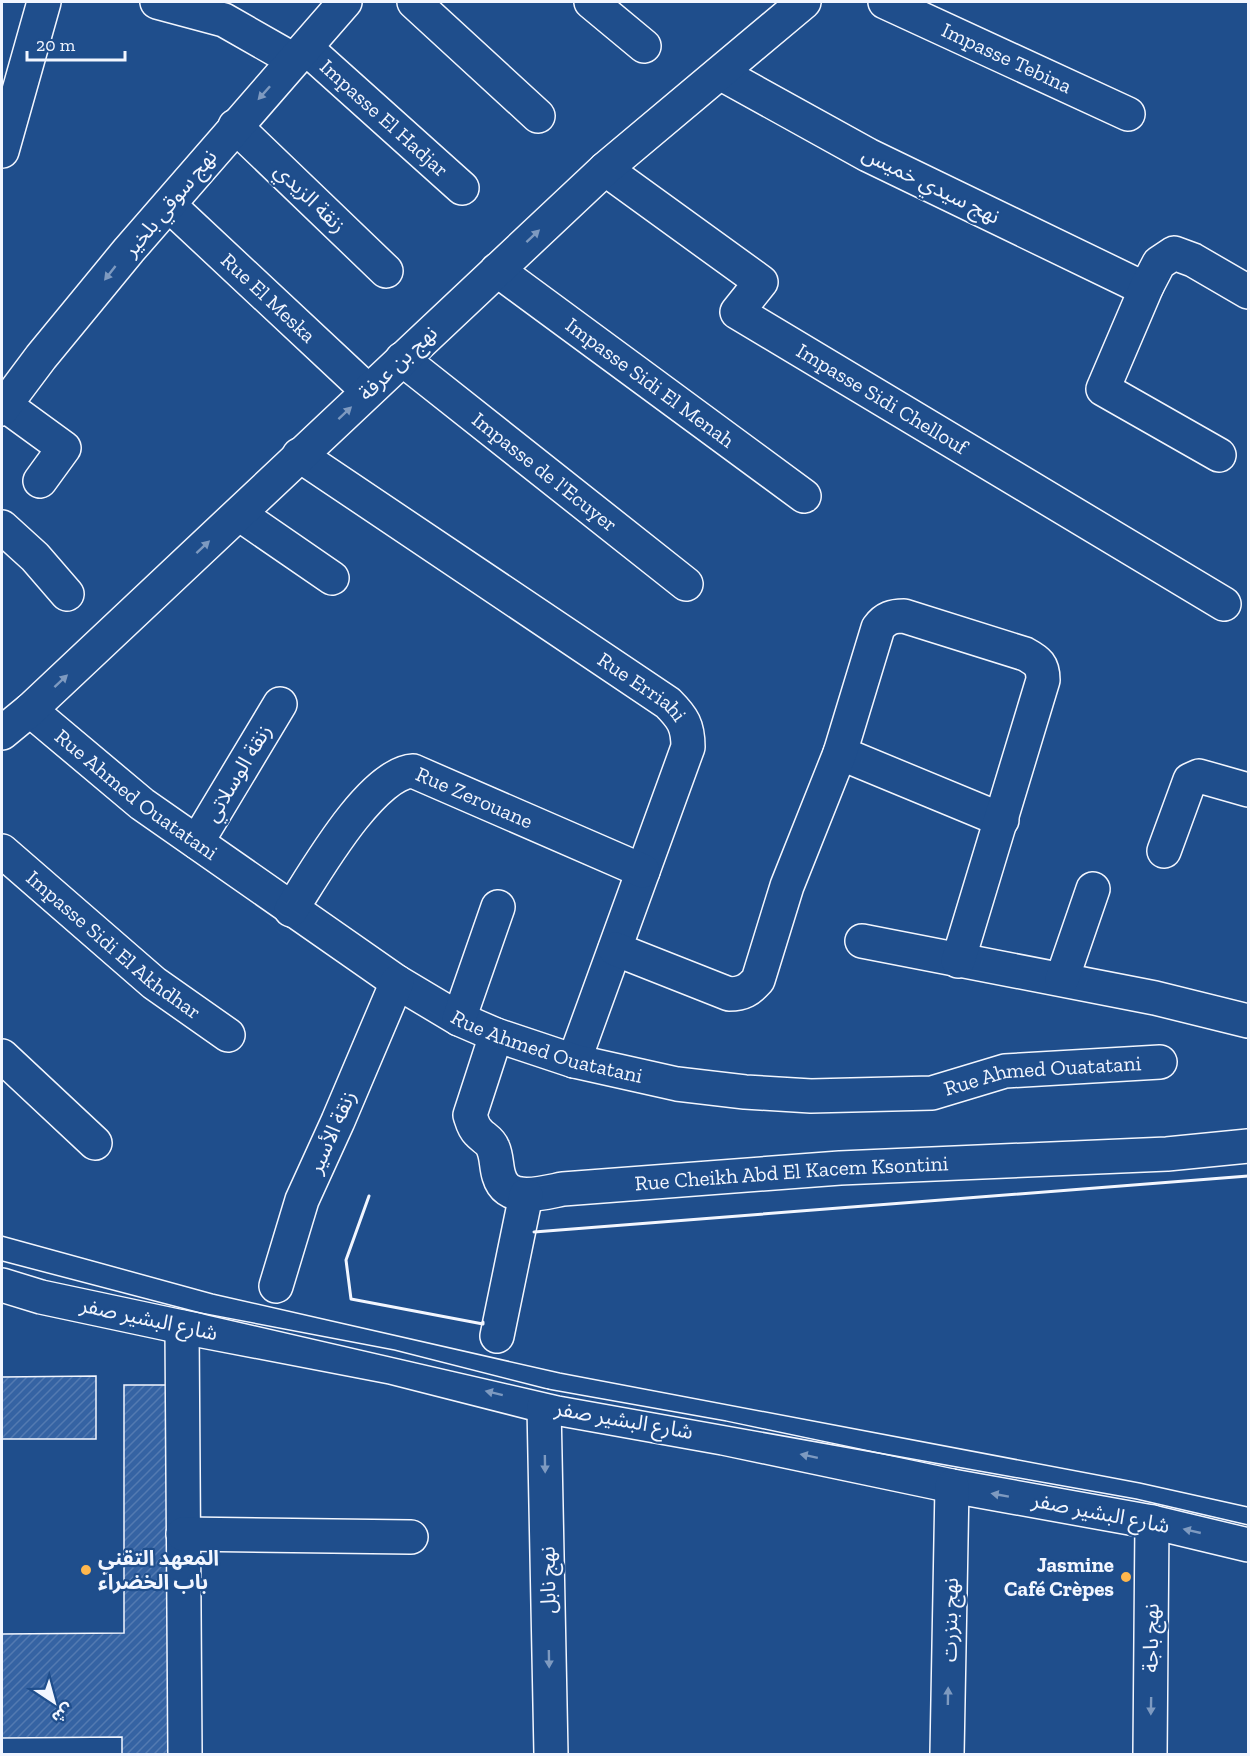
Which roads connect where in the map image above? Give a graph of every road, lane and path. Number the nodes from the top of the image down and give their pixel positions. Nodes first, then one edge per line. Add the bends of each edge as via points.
1 (44, 2) edge
2 (157, 2) edge
3 (345, 2) edge
4 (414, 2) edge
5 (591, 2) edge
6 (804, 2) edge
7 (885, 2) edge
8 (229, 11) edge
9 (644, 46) dead end
10 (300, 54) junction
11 (720, 73) junction
12 (1128, 114) dead end
13 (538, 116) dead end
14 (235, 126) junction
15 (2, 151) edge
16 (605, 169) junction
17 (462, 188) dead end
18 (169, 205) junction
19 (496, 270) junction
20 (386, 271) dead end
21 (1147, 286) junction
22 (1248, 292) edge
23 (402, 359) junction
24 (368, 391) junction
25 (3, 407) edge
26 (299, 455) junction
27 (1219, 455) dead end
28 (40, 481) dead end
29 (804, 496) dead end
30 (239, 514) junction
31 (2, 527) edge
32 (332, 578) dead end
33 (686, 584) dead end
34 (67, 594) dead end
35 (1224, 604) dead end
36 (280, 704) dead end
37 (30, 710) junction
38 (2, 733) edge
39 (840, 753) junction
40 (1248, 790) edge
41 (1002, 820) junction
42 (196, 842) junction
43 (2, 851) edge
44 (1164, 851) dead end
45 (643, 871) junction
46 (1093, 889) dead end
47 (498, 907) dead end
48 (291, 910) junction
49 (862, 941) dead end
50 (615, 949) junction
51 (958, 961) junction
52 (1062, 979) junction
53 (397, 982) junction
54 (459, 1019) junction
55 (1248, 1021) edge
56 (228, 1035) dead end
57 (496, 1035) junction
58 (2, 1056) edge
59 (574, 1061) junction
60 (1160, 1062) dead end
61 (95, 1143) dead end
62 (1248, 1146) edge
63 (526, 1195) junction
64 (2, 1285) edge
65 (276, 1286) dead end
66 (182, 1327) junction
67 (497, 1336) dead end
68 (544, 1406) junction
69 (952, 1486) junction
70 (1152, 1522) junction
71 (183, 1534) junction
72 (411, 1537) dead end
73 (1248, 1545) edge
74 (185, 1755) edge
75 (551, 1755) edge
76 (947, 1755) edge
77 (1150, 1755) edge

1 - 15 street
2 - 8 street, Impasse El Hadjar
3 - 10 street, نهج سوقي بلخير
4 - 13 street
5 - 9 street
6 - 11 street, نهج بن عرفة
7 - 12 street, Impasse Tebina
8 - 10 street, Impasse El Hadjar
10 -> 14 street, نهج سوقي بلخير
10 - 17 street, Impasse El Hadjar
11 - 16 street, نهج بن عرفة
11 - 21 street, نهج سيدي خميس via 868,155
14 - 18 street, نهج سوقي بلخير
14 - 20 street, زنقة الزيدي
19 -> 16 street, نهج بن عرفة
16 - 35 street, Impasse Sidi Chellouf via 760,282 737,312
18 - 24 street, Rue El Meska
18 -> 25 street, نهج سوقي بلخير
19 - 23 street, نهج بن عرفة
19 - 29 street, Impasse Sidi El Menah
21 - 22 street via 1159,263 1174,253
21 - 27 street via 1103,389
23 - 24 street, نهج بن عرفة
23 - 33 street, Impasse de l'Ecuyer
26 -> 24 street, نهج بن عرفة
25 - 28 street via 64,448
26 - 30 street, نهج بن عرفة
26 - 45 street, Rue Erriahi via 676,711 688,731 688,747
30 - 32 street
37 -> 30 street, نهج بن عرفة
31 - 34 street
36 - 42 street, زنقة الوسلاتي
37 - 38 street, نهج بن عرفة
37 - 42 street, Rue Ahmed Ouatatani via 142,804
39 - 41 street
39 - 41 street via 878,628 892,616 904,616 1025,654 1043,669 1043,680
39 - 50 street via 787,886 758,980 751,988 729,994
40 - 44 street via 1199,776 1190,780
41 - 51 street
42 - 48 street, Rue Ahmed Ouatatani
43 - 56 street, Impasse Sidi El Akhdhar via 154,983
45 - 48 street, Rue Zerouane via 413,771 404,772 376,791 346,827
45 - 50 street, Rue Erriahi
46 - 52 street
47 - 54 street
48 - 53 street, Rue Ahmed Ouatatani
49 - 51 street
50 - 59 street, Rue Erriahi
51 - 52 street
52 - 55 street
53 - 54 street, Rue Ahmed Ouatatani
53 - 65 street, زنقة الأسير via 302,1200
54 - 57 street, Rue Ahmed Ouatatani
57 - 59 street, Rue Ahmed Ouatatani
57 - 63 street via 470,1115 476,1130 490,1142 503,1185 513,1193
58 - 61 street
59 - 60 street, Rue Ahmed Ouatatani via 677,1084 811,1096 932,1094 1005,1071
62 - 63 street, Rue Cheikh Abd El Kacem Ksontini via 1167,1154 840,1168
63 - 67 street
64 - 66 street, شارع البشير صفر
68 -> 66 street, شارع البشير صفر via 391,1367
66 - 71 street
69 -> 68 street, شارع البشير صفر via 723,1438
68 -> 75 street, نهج نابل
70 -> 69 street, شارع البشير صفر
76 -> 69 street, نهج بنزرت
73 -> 70 street, شارع البشير صفر
70 -> 77 street, نهج باجة
71 - 72 street
71 - 74 street

